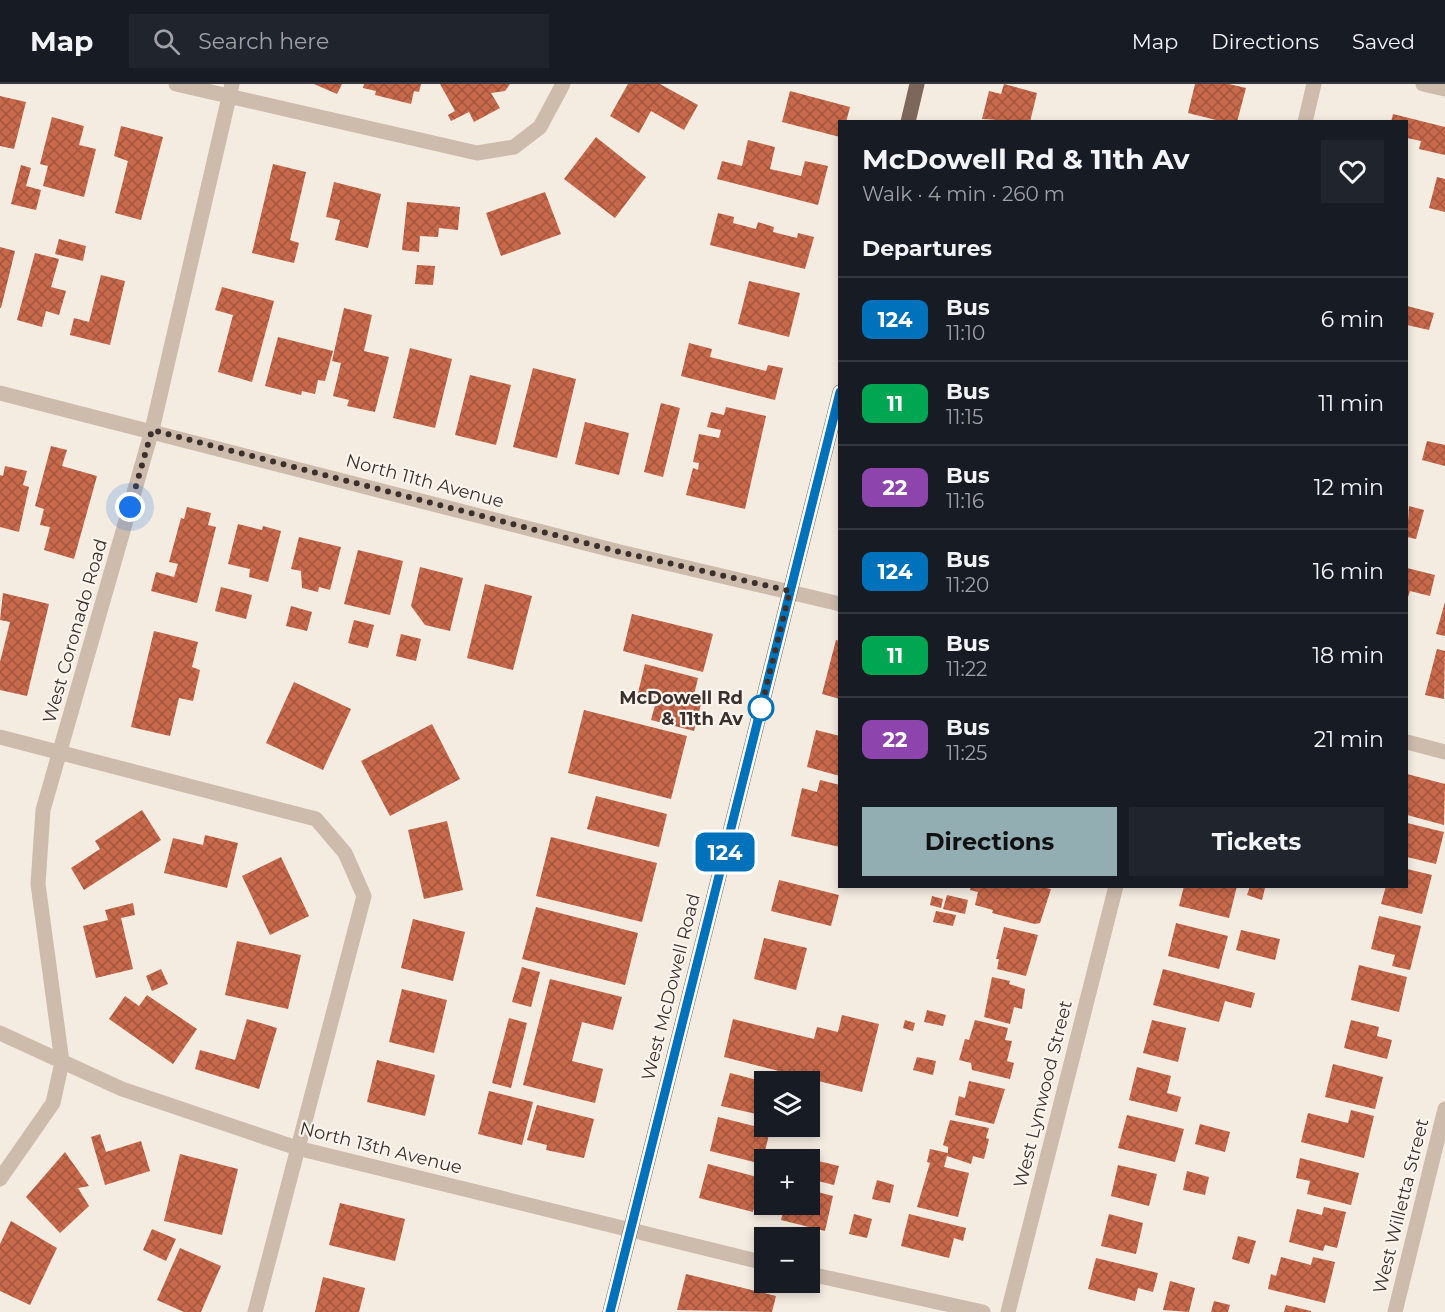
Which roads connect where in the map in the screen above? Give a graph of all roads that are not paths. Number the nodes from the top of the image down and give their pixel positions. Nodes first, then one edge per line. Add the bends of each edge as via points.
1 (176, 84) edge
2 (563, 84) edge
3 (917, 84) edge
4 (1314, 84) edge
5 (1423, 84) edge
6 (1445, 89) edge
7 (230, 91) edge
8 (908, 120) edge
9 (1305, 120) edge
10 (0, 393) edge
11 (838, 400) edge
12 (152, 430) junction
13 (790, 591) junction
14 (838, 603) edge
15 (0, 737) edge
16 (1408, 742) edge
17 (1445, 752) edge
18 (60, 753) junction
19 (1115, 888) edge
20 (0, 1033) edge
21 (62, 1062) junction
22 (1445, 1109) edge
23 (297, 1148) junction
24 (0, 1179) edge
25 (630, 1231) junction
26 (754, 1260) edge
27 (820, 1276) edge
28 (255, 1312) edge
29 (610, 1312) edge
30 (983, 1312) edge
31 (1008, 1312) edge
32 (1395, 1312) edge

1 - 7 street
2 - 7 street via 540,127 514,147 477,153
3 - 8 main road
4 - 9 street
5 - 6 street
7 - 12 street, West Coronado Road
10 - 12 street, North 11th Avenue
11 - 13 main road, West McDowell Road
12 - 13 street, North 11th Avenue via 620,552
12 - 18 street, West Coronado Road
13 - 14 street, North 11th Avenue
13 - 25 main road, West McDowell Road
15 - 18 street
16 - 17 street
18 - 21 street, West Coronado Road via 43,810 38,884
18 - 23 street via 316,819 345,854 364,896
19 - 31 street, West Lynwood Street
20 - 21 street, North 13th Avenue
21 - 23 street, North 13th Avenue via 122,1089
21 - 24 street, West Coronado Road via 52,1102
22 - 32 street, West Willetta Street
23 - 25 street, North 13th Avenue
23 - 28 street
25 - 26 street, North 13th Avenue
25 - 29 main road, West McDowell Road
27 - 30 street

